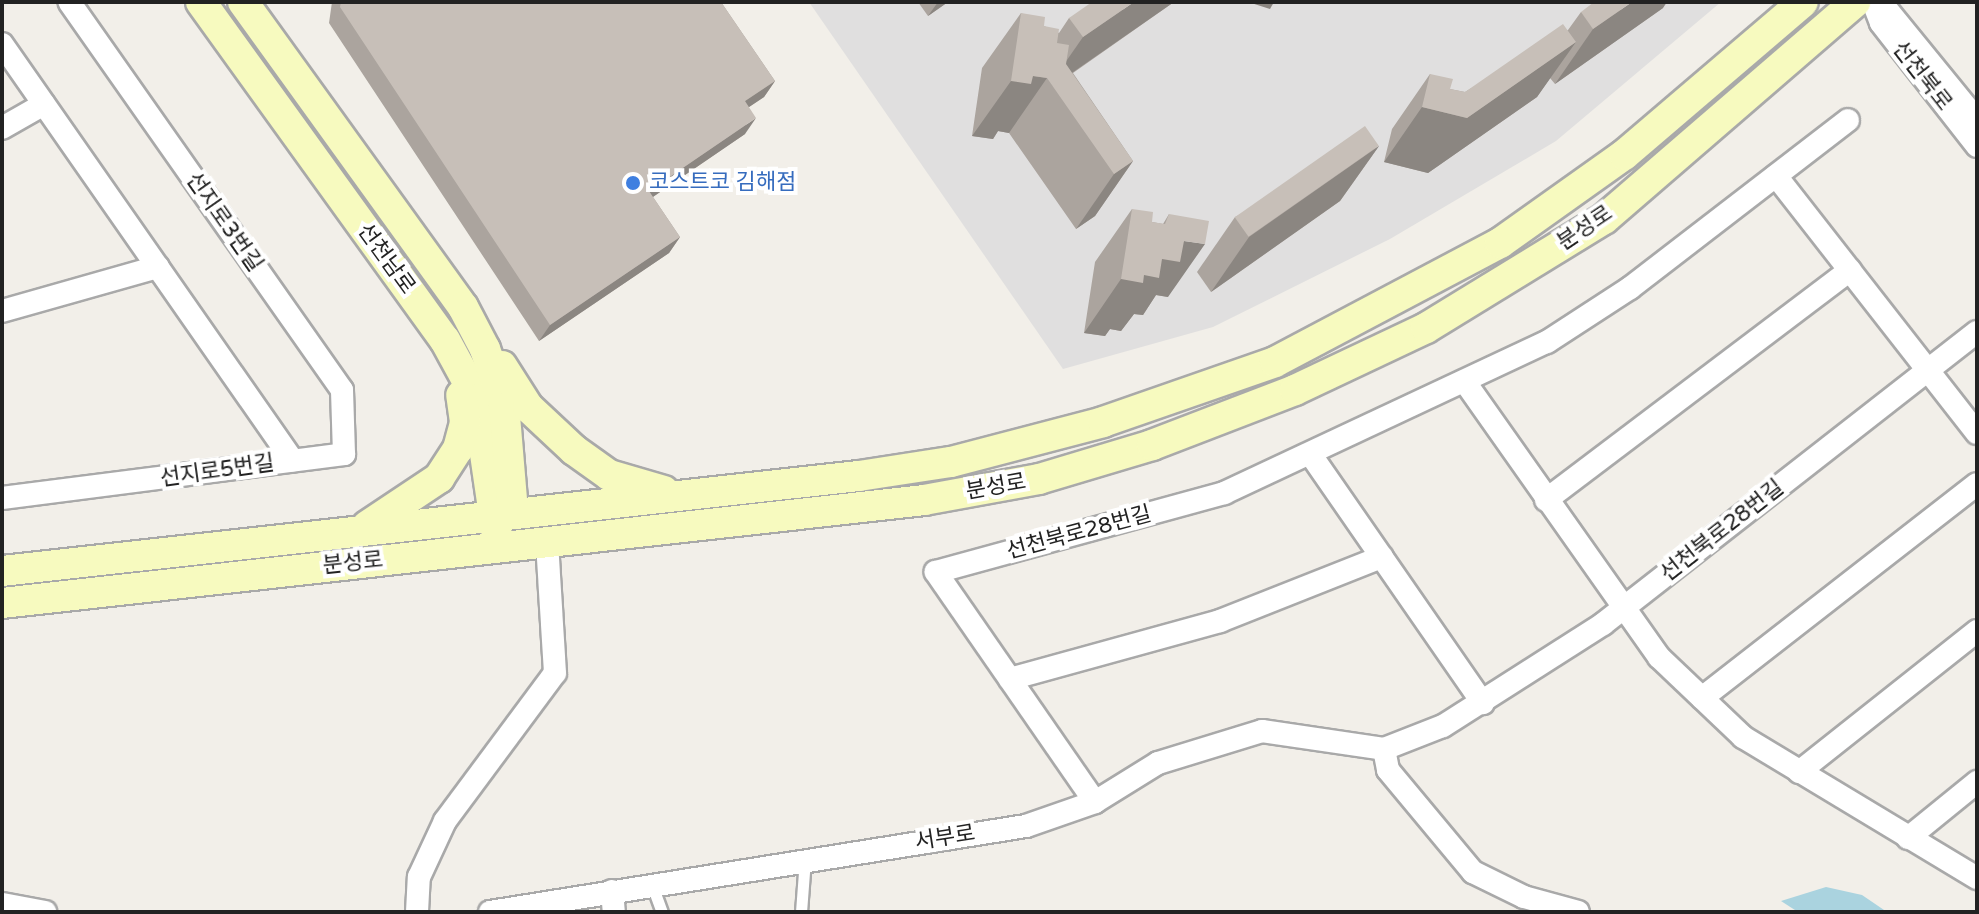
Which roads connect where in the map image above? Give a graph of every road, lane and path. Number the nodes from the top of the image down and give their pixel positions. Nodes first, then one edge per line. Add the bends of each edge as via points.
1 (69, 2) edge
2 (201, 2) edge
3 (243, 2) edge
4 (1803, 2) edge
5 (1855, 2) edge
6 (1873, 2) edge
7 (1880, 2) edge
8 (2, 44) edge
9 (44, 104) junction
10 (1848, 120) dead end
11 (1977, 120) edge
12 (2, 128) edge
13 (1977, 146) edge
14 (1776, 176) junction
15 (158, 267) junction
16 (1850, 270) junction
17 (463, 307) junction
18 (2, 311) edge
19 (1977, 332) edge
20 (455, 358) junction
21 (1928, 370) junction
22 (1465, 382) junction
23 (1977, 433) edge
24 (1311, 455) junction
25 (293, 461) junction
26 (1977, 484) edge
27 (678, 495) junction
28 (2, 498) edge
29 (1546, 500) junction
30 (505, 515) junction
31 (357, 532) junction
32 (547, 542) junction
33 (507, 546) junction
34 (1382, 557) junction
35 (2, 571) edge
36 (2, 603) edge
37 (1622, 610) junction
38 (1977, 631) edge
39 (1010, 679) junction
40 (1702, 698) junction
41 (1483, 703) junction
42 (1384, 749) junction
43 (1799, 772) junction
44 (1977, 782) edge
45 (1095, 802) junction
46 (1908, 838) junction
47 (805, 858) junction
48 (1977, 878) edge
49 (652, 885) junction
50 (613, 901) edge
51 (2, 904) edge
52 (45, 912) edge
53 (417, 912) edge
54 (490, 912) edge
55 (662, 912) edge
56 (801, 912) edge
57 (1578, 912) edge

1 - 25 street, 선지로3번길 via 342,390 344,454
2 - 20 main road, 선천남로
3 - 17 main road, 선천남로
4 - 27 main road, 분성로 via 1624,155 1500,243 1275,362 1103,422 951,462
5 - 32 main road, 분성로 via 1604,219 1426,328 1295,390 1152,445 1039,479 866,508
6 - 13 street, 선천북로 via 1881,23
7 - 11 street, 선천북로
8 - 9 street, 선지로5번길
9 - 12 street
9 - 15 street, 선지로5번길
10 - 14 street, 선천북로28번길
14 - 16 street
14 - 22 street, 선천북로28번길 via 1630,288 1547,342
15 - 18 street
15 - 25 street, 선지로5번길
16 - 21 street
16 - 29 street
17 - 27 main road via 528,407 574,450 609,475
17 - 30 main road, 선천남로 via 504,404
19 - 21 street, 선천북로28번길
20 - 30 main road, 선천남로 via 477,399
20 - 31 main road via 465,422 458,449 439,478
21 - 23 street
21 - 37 street, 선천북로28번길
22 - 24 street, 선천북로28번길
22 - 29 street
24 - 34 street
24 - 39 street, 선천북로28번길 via 1224,493 936,572
25 - 28 street, 선지로5번길
26 - 40 street
27 - 30 main road, 분성로
29 - 37 street
30 - 31 main road, 분성로
30 - 33 main road, 선천남로
31 - 35 main road, 분성로
32 - 33 main road, 분성로
32 - 53 street via 555,673 445,821 419,877
33 - 36 main road, 분성로
34 - 39 street via 1220,621
34 - 41 street
37 - 40 street via 1659,657
37 - 41 street, 선천북로28번길
38 - 43 street
39 - 45 street
40 - 43 street via 1743,737
41 - 42 street, 선천북로28번길 via 1443,726
42 - 45 street, 서부로 via 1262,731 1158,763
42 - 57 street via 1388,770 1473,872 1524,897
43 - 46 street
44 - 46 street
45 - 47 street, 서부로 via 1026,826
46 - 48 street
47 - 49 street, 서부로
47 - 56 lane
49 - 50 street, 서부로
49 - 55 lane
50 - 54 street, 서부로
51 - 52 street

